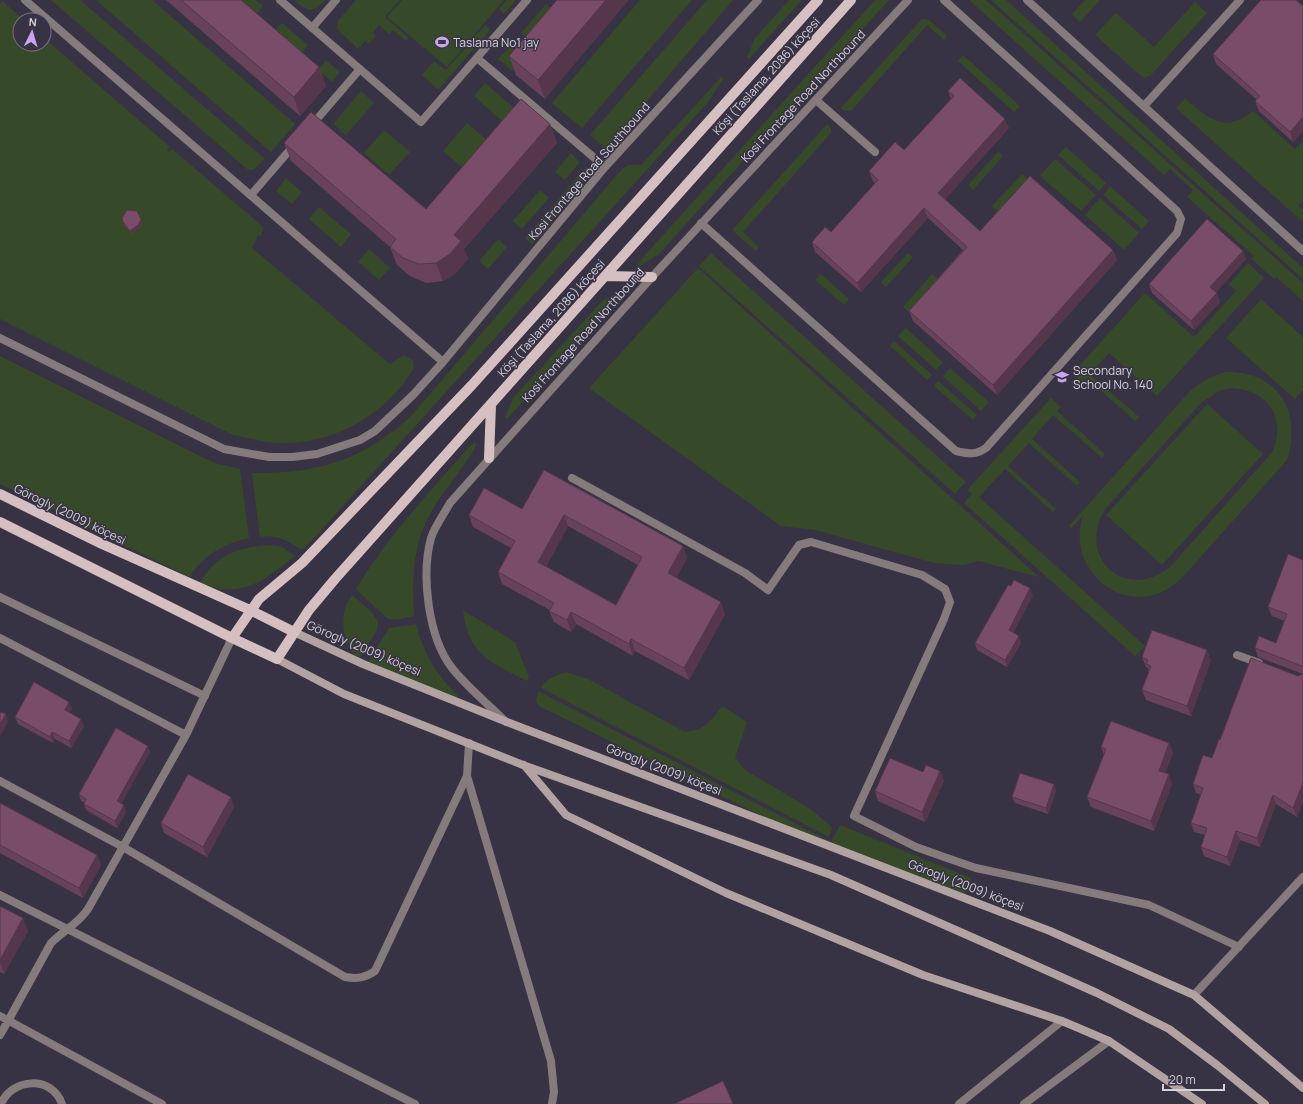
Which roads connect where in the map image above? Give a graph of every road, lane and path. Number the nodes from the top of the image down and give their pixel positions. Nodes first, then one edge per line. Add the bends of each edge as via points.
1 (24, 0) edge
2 (280, 0) edge
3 (336, 0) edge
4 (527, 0) edge
5 (758, 0) edge
6 (818, 0) edge
7 (851, 0) edge
8 (908, 0) edge
9 (944, 0) edge
10 (1027, 0) edge
11 (1240, 0) edge
12 (312, 28) junction
13 (477, 58) junction
14 (360, 69) junction
15 (816, 100) junction
16 (1144, 106) junction
17 (875, 152) dead end
18 (605, 167) junction
19 (251, 195) junction
20 (701, 223) junction
21 (1303, 251) edge
22 (607, 276) junction
23 (652, 277) junction
24 (0, 338) edge
25 (443, 362) junction
26 (491, 405) junction
27 (488, 458) junction
28 (572, 478) dead end
29 (0, 494) edge
30 (0, 522) edge
31 (0, 596) edge
32 (250, 610) junction
33 (294, 632) junction
34 (0, 638) edge
35 (232, 638) junction
36 (1237, 655) dead end
37 (277, 659) junction
38 (1266, 666) edge
39 (205, 696) junction
40 (507, 722) junction
41 (186, 735) junction
42 (470, 743) junction
43 (523, 765) junction
44 (467, 776) junction
45 (0, 781) edge
46 (123, 847) junction
47 (1303, 876) edge
48 (0, 895) edge
49 (68, 928) junction
50 (1239, 947) junction
51 (1194, 995) junction
52 (0, 1016) edge
53 (8, 1021) junction
54 (1062, 1021) junction
55 (0, 1035) edge
56 (1109, 1041) junction
57 (1303, 1088) edge
58 (1, 1100) edge
59 (62, 1104) edge
60 (162, 1104) edge
61 (415, 1104) edge
62 (552, 1104) edge
63 (959, 1104) edge
64 (1024, 1104) edge
65 (1202, 1104) edge
66 (1265, 1104) edge

1 - 19 street
2 - 12 street
3 - 12 street
4 - 13 street
5 - 18 street, Kosi Frontage Road Southbound
6 - 32 main road, Köşi (Taslama, 2086) köçesi via 472,385 297,568 259,599
7 - 22 main road, Köşi (Taslama, 2086) köçesi
8 - 15 street, Kosi Frontage Road Northbound
9 - 20 street via 1177,210 1181,219 1177,233 986,448 973,454 956,451
10 - 16 street
11 - 16 street
12 - 14 street
13 - 14 street via 421,122
13 - 18 street
14 - 19 street
15 - 17 street
15 - 20 street, Kosi Frontage Road Northbound
16 - 21 street
18 - 25 street, Kosi Frontage Road Southbound
19 - 25 street
20 - 23 street, Kosi Frontage Road Northbound
22 - 23 main road
22 - 26 main road, Köşi (Taslama, 2086) köçesi
23 - 27 street, Kosi Frontage Road Northbound
24 - 25 street, Kosi Frontage Road Southbound via 224,449 269,457 317,454 360,440 375,431
26 - 27 main road
26 - 33 main road, Köşi (Taslama, 2086) köçesi via 335,579
27 - 40 street, Kosi Frontage Road Northbound via 450,503 432,537 427,559 426,586 431,618 439,644 451,668
28 - 50 street via 745,573 768,590 799,545 811,542 922,575 945,588 950,602 944,619 854,816 916,847 946,858 976,868 1149,906
29 - 32 main road, Görogly (2009) köçesi via 102,544
30 - 35 main road
31 - 39 street
32 - 33 main road, Görogly (2009) köçesi
32 - 35 main road, Köşi (Taslama, 2086) köçesi
33 - 37 main road, Köşi (Taslama, 2086) köçesi
33 - 40 main road, Görogly (2009) köçesi via 363,664
34 - 41 street
35 - 37 main road
35 - 39 street
36 - 38 street
37 - 42 main road via 344,694
39 - 41 street
40 - 51 main road, Görogly (2009) köçesi via 1050,931
41 - 46 street
42 - 43 main road
42 - 44 street
43 - 54 main road via 566,815 719,889 923,975
43 - 66 main road via 831,875 1097,993 1169,1029
44 - 46 street via 375,972 366,977 345,977
44 - 62 street via 551,1061 554,1092
45 - 46 street
46 - 49 street via 81,919
47 - 50 street
48 - 49 street
49 - 53 street via 51,944
49 - 61 street
50 - 51 street
51 - 57 main road, Görogly (2009) köçesi
52 - 53 street
53 - 55 street
53 - 60 street
54 - 56 main road
54 - 63 street
56 - 64 street
56 - 65 main road
58 - 59 street via 18,1085 38,1083 56,1093

